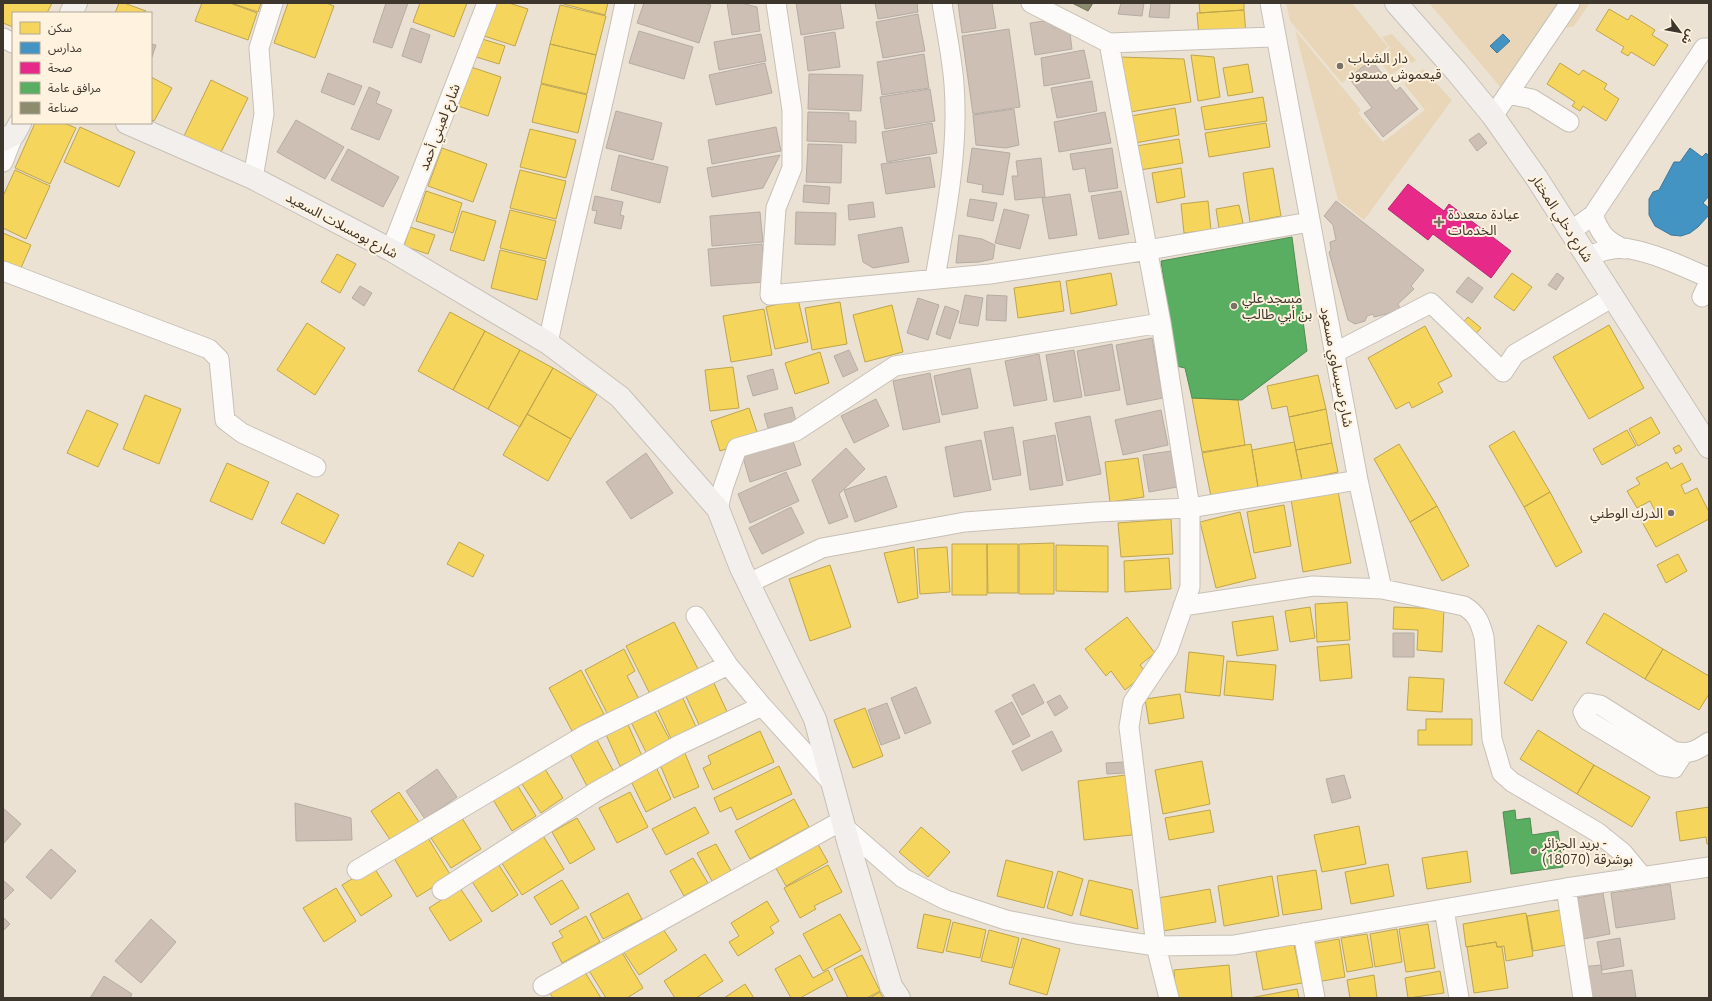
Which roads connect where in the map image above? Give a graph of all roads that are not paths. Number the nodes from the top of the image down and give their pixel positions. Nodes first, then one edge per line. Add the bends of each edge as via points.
1 (273, 3) edge
2 (487, 3) edge
3 (625, 3) edge
4 (776, 3) edge
5 (942, 3) edge
6 (1031, 3) edge
7 (1270, 3) edge
8 (1396, 3) edge
9 (1570, 3) edge
10 (1275, 37) junction
11 (3, 38) edge
12 (12, 42) edge
13 (1109, 43) junction
14 (1709, 48) edge
15 (1508, 94) junction
16 (1493, 116) junction
17 (1569, 122) dead end
18 (129, 124) edge
19 (12, 132) edge
20 (3, 162) edge
21 (253, 178) junction
22 (1594, 216) junction
23 (1310, 222) junction
24 (1571, 231) junction
25 (1624, 249) junction
26 (391, 250) junction
27 (1148, 250) junction
28 (1588, 256) junction
29 (3, 271) edge
30 (935, 278) junction
31 (1709, 278) edge
32 (1613, 297) junction
33 (1161, 323) junction
34 (548, 343) junction
35 (1334, 352) junction
36 (1709, 447) edge
37 (316, 467) dead end
38 (1358, 480) junction
39 (1190, 508) junction
40 (718, 509) junction
41 (749, 583) junction
42 (1382, 589) junction
43 (1183, 606) junction
44 (696, 616) dead end
45 (728, 665) junction
46 (762, 706) junction
47 (1709, 742) edge
48 (1683, 754) junction
49 (832, 783) junction
50 (843, 824) junction
51 (1709, 867) edge
52 (357, 870) dead end
53 (1642, 876) junction
54 (1566, 888) junction
55 (442, 890) dead end
56 (1444, 909) junction
57 (1303, 932) junction
58 (1156, 946) junction
59 (543, 986) dead end
60 (899, 998) edge
61 (1169, 998) edge
62 (1315, 998) edge
63 (1459, 998) edge
64 (1583, 998) edge

1 - 21 street via 259,48 264,114
2 - 26 street, شارع لعبني أحمد
3 - 34 street
4 - 30 street via 792,110 792,168 776,208 770,295
5 - 30 street via 954,84 955,147
6 - 13 street
7 - 10 street, شارع سيساوي مسعود
8 - 16 street, شارع دخلي المختار
9 - 15 street
10 - 13 street
10 - 23 street, شارع سيساوي مسعود
11 - 12 street
13 - 27 street
14 - 22 street via 1704,48
15 - 16 street
15 - 17 street via 1532,99
16 - 24 street, شارع دخلي المختار
18 - 21 street, شارع بومسلات السعيد
19 - 20 street
21 - 26 street, شارع بومسلات السعيد
22 - 24 street
22 - 25 street via 1600,232 1609,242
23 - 27 street
23 - 35 street, شارع سيساوي مسعود
24 - 28 street, شارع دخلي المختار
25 - 28 street via 1604,250
25 - 31 street via 1676,263
26 - 34 street, شارع بومسلات السعيد
27 - 30 street via 990,274
27 - 33 street
28 - 32 street, شارع دخلي المختار
29 - 37 street via 209,349 219,359 225,420 242,433
32 - 35 street via 1515,354 1503,372 1431,302
32 - 36 street, شارع دخلي المختار
33 - 39 street
33 - 40 street via 895,366 796,431 737,448
34 - 40 street, شارع بومسلات السعيد via 620,397
35 - 38 street, شارع سيساوي مسعود
38 - 39 street
38 - 42 street, شارع سيساوي مسعود
39 - 41 street via 965,522 822,548
39 - 43 street via 1190,587
40 - 41 street, شارع بومسلات السعيد
41 - 49 street, شارع بومسلات السعيد via 815,719
42 - 43 street via 1313,586
42 - 53 street via 1464,606 1473,612 1480,621 1484,636 1492,739 1502,773 1512,782 1597,832 1623,853
43 - 58 street via 1168,650 1133,702 1129,727
44 - 45 street
45 - 46 street
45 - 52 street via 585,735
46 - 49 street
46 - 55 street via 679,745 597,791
47 - 48 street via 1693,752
48 - 48 street via 1673,751 1600,705 1589,703 1583,712 1587,720 1663,766 1674,768
49 - 50 street, شارع بومسلات السعيد
50 - 58 street via 903,878 946,900 1006,920
50 - 59 street
50 - 60 street, شارع بومسلات السعيد via 891,986
51 - 53 street
53 - 54 street
54 - 56 street
54 - 64 street
56 - 57 street
56 - 63 street
57 - 58 street via 1234,945
57 - 62 street
58 - 61 street

